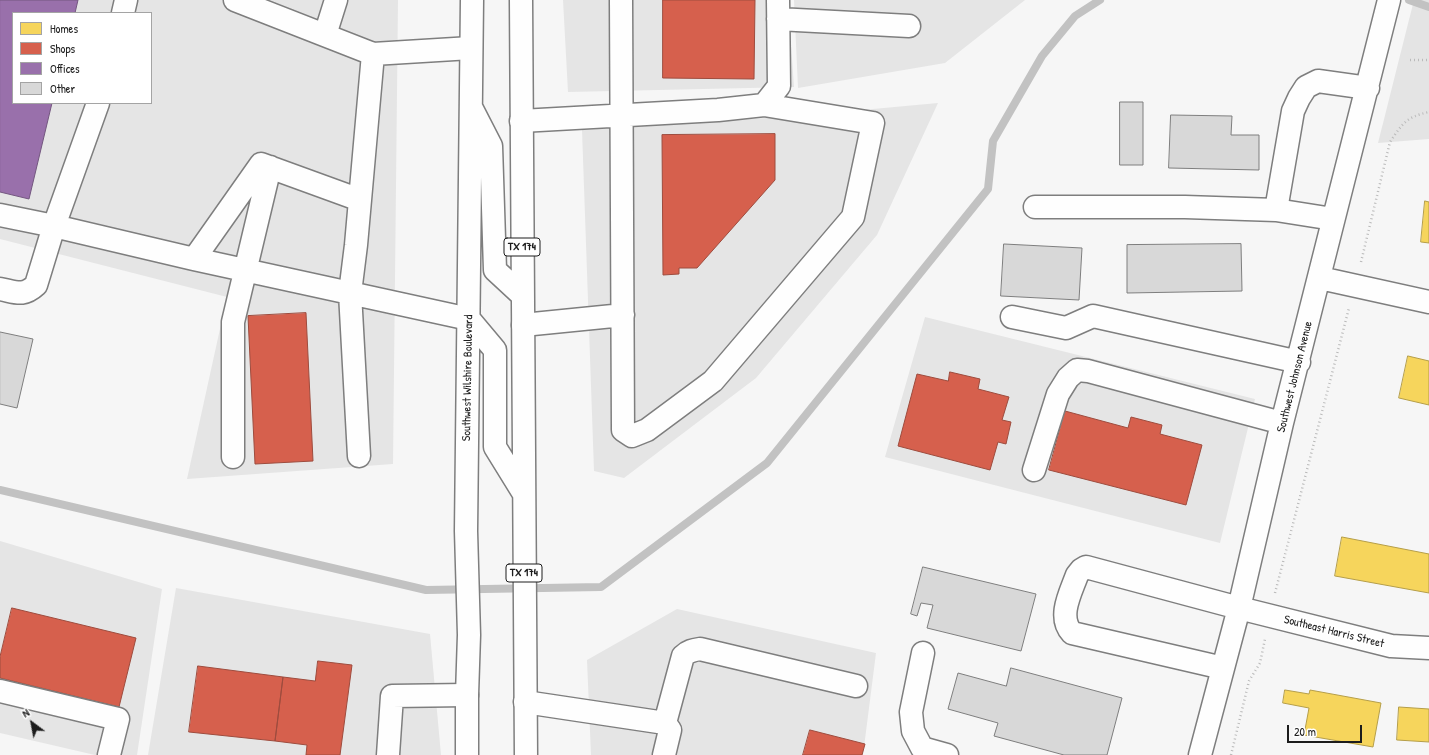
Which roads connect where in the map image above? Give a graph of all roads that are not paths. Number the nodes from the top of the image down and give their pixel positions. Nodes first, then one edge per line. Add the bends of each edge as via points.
1 (126, 0) edge
2 (235, 0) edge
3 (336, 0) edge
4 (472, 0) edge
5 (521, 0) edge
6 (622, 0) edge
7 (1388, 6) edge
8 (778, 10) edge
9 (122, 12) edge
10 (908, 26) dead end
11 (325, 35) junction
12 (471, 48) junction
13 (373, 54) junction
14 (1368, 88) junction
15 (98, 104) edge
16 (764, 105) junction
17 (470, 106) junction
18 (622, 115) junction
19 (521, 121) junction
20 (270, 167) junction
21 (360, 200) junction
22 (1035, 207) dead end
23 (1276, 210) junction
24 (0, 215) edge
25 (1333, 219) junction
26 (54, 226) junction
27 (194, 259) junction
28 (245, 270) junction
29 (1320, 278) junction
30 (0, 289) edge
31 (350, 293) junction
32 (522, 296) junction
33 (1429, 302) edge
34 (623, 315) junction
35 (1012, 317) dead end
36 (469, 319) junction
37 (523, 325) junction
38 (1299, 362) junction
39 (1282, 423) junction
40 (359, 456) dead end
41 (233, 457) dead end
42 (1034, 470) dead end
43 (524, 494) junction
44 (1239, 608) junction
45 (1429, 648) edge
46 (923, 653) dead end
47 (1223, 668) junction
48 (856, 686) dead end
49 (0, 691) edge
50 (467, 695) junction
51 (525, 702) junction
52 (665, 723) junction
53 (109, 755) edge
54 (388, 755) edge
55 (468, 755) edge
56 (526, 755) edge
57 (664, 755) edge
58 (947, 755) edge
59 (1200, 755) edge

1 - 9 main road
2 - 11 main road
3 - 11 main road
4 - 12 main road, Southwest Wilshire Boulevard
5 - 19 main road, TX 174
6 - 18 main road
7 - 14 main road, Southwest Johnson Avenue
8 - 10 main road
8 - 16 main road via 779,86
11 - 13 main road
12 - 13 main road
12 - 17 main road, Southwest Wilshire Boulevard
13 - 21 main road
14 - 23 main road via 1318,81 1306,87 1293,111
14 - 25 main road, Southwest Johnson Avenue
15 - 26 main road
16 - 18 main road
16 - 34 main road via 873,123 853,217 713,382 647,430 632,436 623,430
17 - 32 main road via 491,146 495,270
17 - 36 main road, Southwest Wilshire Boulevard
18 - 19 main road
18 - 34 main road
19 - 32 main road, TX 174
20 - 21 main road
20 - 27 main road via 261,164
20 - 28 main road
21 - 31 main road
22 - 23 main road
23 - 25 main road
24 - 26 main road
25 - 29 main road, Southwest Johnson Avenue
26 - 27 main road
26 - 30 main road via 36,285 22,294
27 - 28 main road
28 - 31 main road
28 - 41 main road via 233,322
29 - 33 main road
29 - 38 main road, Southwest Johnson Avenue
31 - 36 main road
31 - 40 main road
32 - 37 main road, TX 174
34 - 37 main road
35 - 38 main road via 1066,328 1093,316
36 - 43 main road via 496,350 495,447
36 - 50 main road, Southwest Wilshire Boulevard
37 - 43 main road, TX 174
38 - 39 main road, Southwest Johnson Avenue
39 - 42 main road via 1077,370 1068,378 1058,394
39 - 44 main road, Southwest Johnson Avenue
43 - 51 main road, TX 174
44 - 45 main road, Southeast Harris Street via 1391,646
44 - 47 main road, Southwest Johnson Avenue
44 - 47 main road, Southeast Harris Street via 1086,567 1077,575 1065,613 1065,623 1072,633
46 - 58 main road via 911,712 913,731 922,748
47 - 59 main road, Southwest Johnson Avenue
48 - 52 main road via 700,649 693,650 683,656
49 - 53 main road via 118,719
50 - 54 main road via 392,696
50 - 55 main road, Southwest Wilshire Boulevard
51 - 52 main road
51 - 56 main road, TX 174
52 - 57 main road via 670,730

